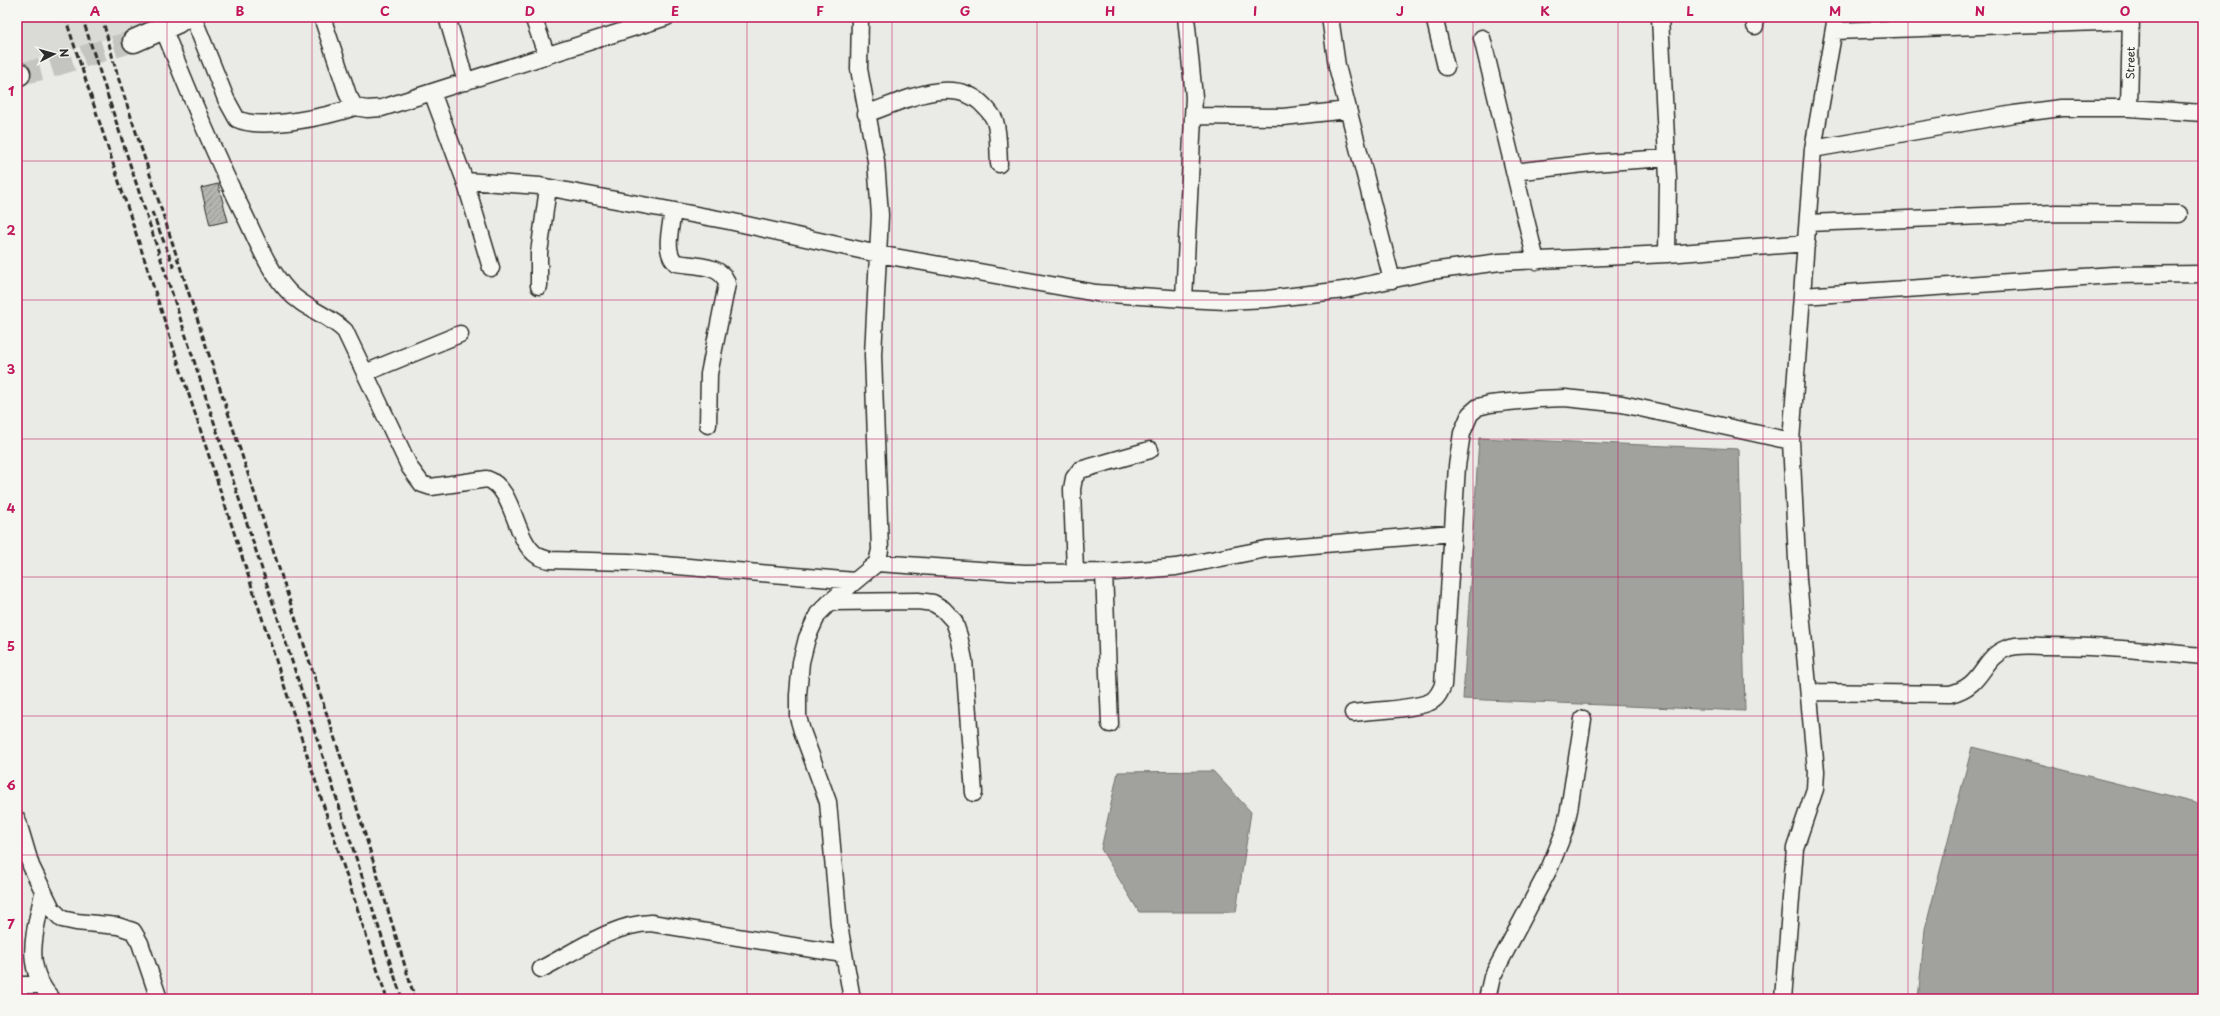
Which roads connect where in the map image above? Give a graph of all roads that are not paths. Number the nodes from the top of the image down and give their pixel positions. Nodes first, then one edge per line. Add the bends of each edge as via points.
1 (184, 17) edge
2 (193, 17) edge
3 (322, 17) edge
4 (447, 17) edge
5 (533, 17) edge
6 (667, 17) edge
7 (860, 17) edge
8 (1186, 17) edge
9 (1330, 17) edge
10 (1434, 17) edge
11 (1660, 17) edge
12 (2131, 19) edge
13 (1835, 24) edge
14 (163, 28) junction
15 (1482, 38) dead end
16 (134, 41) tunnel mouth
17 (547, 56) junction
18 (1446, 68) dead end
19 (466, 82) junction
20 (432, 92) junction
21 (355, 107) junction
22 (2129, 108) junction
23 (1348, 110) junction
24 (2203, 113) edge
25 (866, 114) junction
26 (1193, 116) junction
27 (1813, 149) junction
28 (1667, 158) junction
29 (999, 164) dead end
30 (1514, 172) junction
31 (465, 181) junction
32 (548, 188) junction
33 (673, 211) junction
34 (2179, 214) dead end
35 (1808, 223) junction
36 (1806, 243) junction
37 (878, 254) junction
38 (1667, 254) junction
39 (1536, 261) junction
40 (491, 268) dead end
41 (2203, 274) edge
42 (1392, 280) junction
43 (539, 286) dead end
44 (1802, 296) junction
45 (1184, 299) junction
46 (460, 334) dead end
47 (365, 373) junction
48 (708, 425) dead end
49 (1791, 441) junction
50 (1150, 450) dead end
51 (1453, 533) junction
52 (876, 563) junction
53 (1075, 572) junction
54 (1104, 572) junction
55 (855, 581) junction
56 (830, 602) junction
57 (2203, 656) edge
58 (1809, 692) junction
59 (1353, 712) dead end
60 (1583, 719) dead end
61 (1110, 724) dead end
62 (974, 793) dead end
63 (17, 819) edge
64 (21, 847) edge
65 (43, 893) junction
66 (843, 954) junction
67 (541, 969) dead end
68 (40, 985) junction
69 (18, 990) edge
70 (52, 999) edge
71 (159, 999) edge
72 (852, 999) edge
73 (1487, 999) edge
74 (1783, 999) edge

1 - 14 main road
2 - 21 street via 226,99 237,119 256,125 332,114
3 - 21 street via 348,95
4 - 19 street
5 - 17 street
6 - 17 street
7 - 25 street via 859,69
8 - 26 street via 1194,97
9 - 23 street via 1337,66
10 - 18 street
11 - 28 street
12 - 13 street
12 - 22 street, Street
13 - 27 street
14 - 16 main road
14 - 47 street via 218,161 267,261 297,301 327,316 345,331
15 - 30 street
17 - 19 street
19 - 20 street
20 - 21 street via 382,108
20 - 31 street
22 - 24 street
22 - 27 street via 2061,108 2014,114
23 - 26 street via 1283,117
23 - 42 street
25 - 29 street via 932,92 965,92 978,99 992,114 998,134
25 - 37 street via 876,161 880,215
26 - 45 street
27 - 35 street
28 - 30 street
28 - 38 street
30 - 39 street
31 - 32 street
31 - 40 street
32 - 33 street
32 - 43 street via 539,253
33 - 37 street
33 - 48 street via 669,240 669,253 672,259 676,263 720,272 727,284 709,374
34 - 35 street via 2056,213
35 - 36 street
36 - 38 street
36 - 44 street
37 - 45 street via 1096,293
37 - 52 street via 873,355 881,536
38 - 39 street
39 - 42 street via 1500,262 1431,271
41 - 44 street via 2113,276
42 - 45 street via 1344,290 1267,299
44 - 49 street
46 - 47 street
47 - 55 street via 416,478 422,484 431,487 487,479 493,481 509,504 526,544 537,556 549,560 630,562
49 - 51 street via 1622,404 1565,398 1478,407 1470,414 1462,433 1457,466
49 - 58 street via 1798,580
50 - 53 street via 1080,470 1074,478 1072,489
51 - 54 street via 1266,549 1176,567
51 - 59 street via 1443,685 1438,696 1431,702 1400,708
52 - 53 street via 1024,573
52 - 55 street
53 - 54 street
54 - 61 street
55 - 56 street
56 - 62 street via 933,603 954,621 960,636 964,660
56 - 66 street via 818,614 807,638 801,662 798,717 828,802
57 - 58 street via 2094,646 2017,646 2005,648 1997,654 1970,686 1956,693
58 - 74 street via 1816,771 1815,789 1795,848
60 - 73 street via 1564,832 1550,867 1492,977
63 - 64 street
64 - 65 street
65 - 68 street via 33,942 33,958
65 - 71 street via 52,909 62,918 133,931 140,942
66 - 67 street via 651,923 620,928
66 - 72 street
68 - 69 street
68 - 70 street

